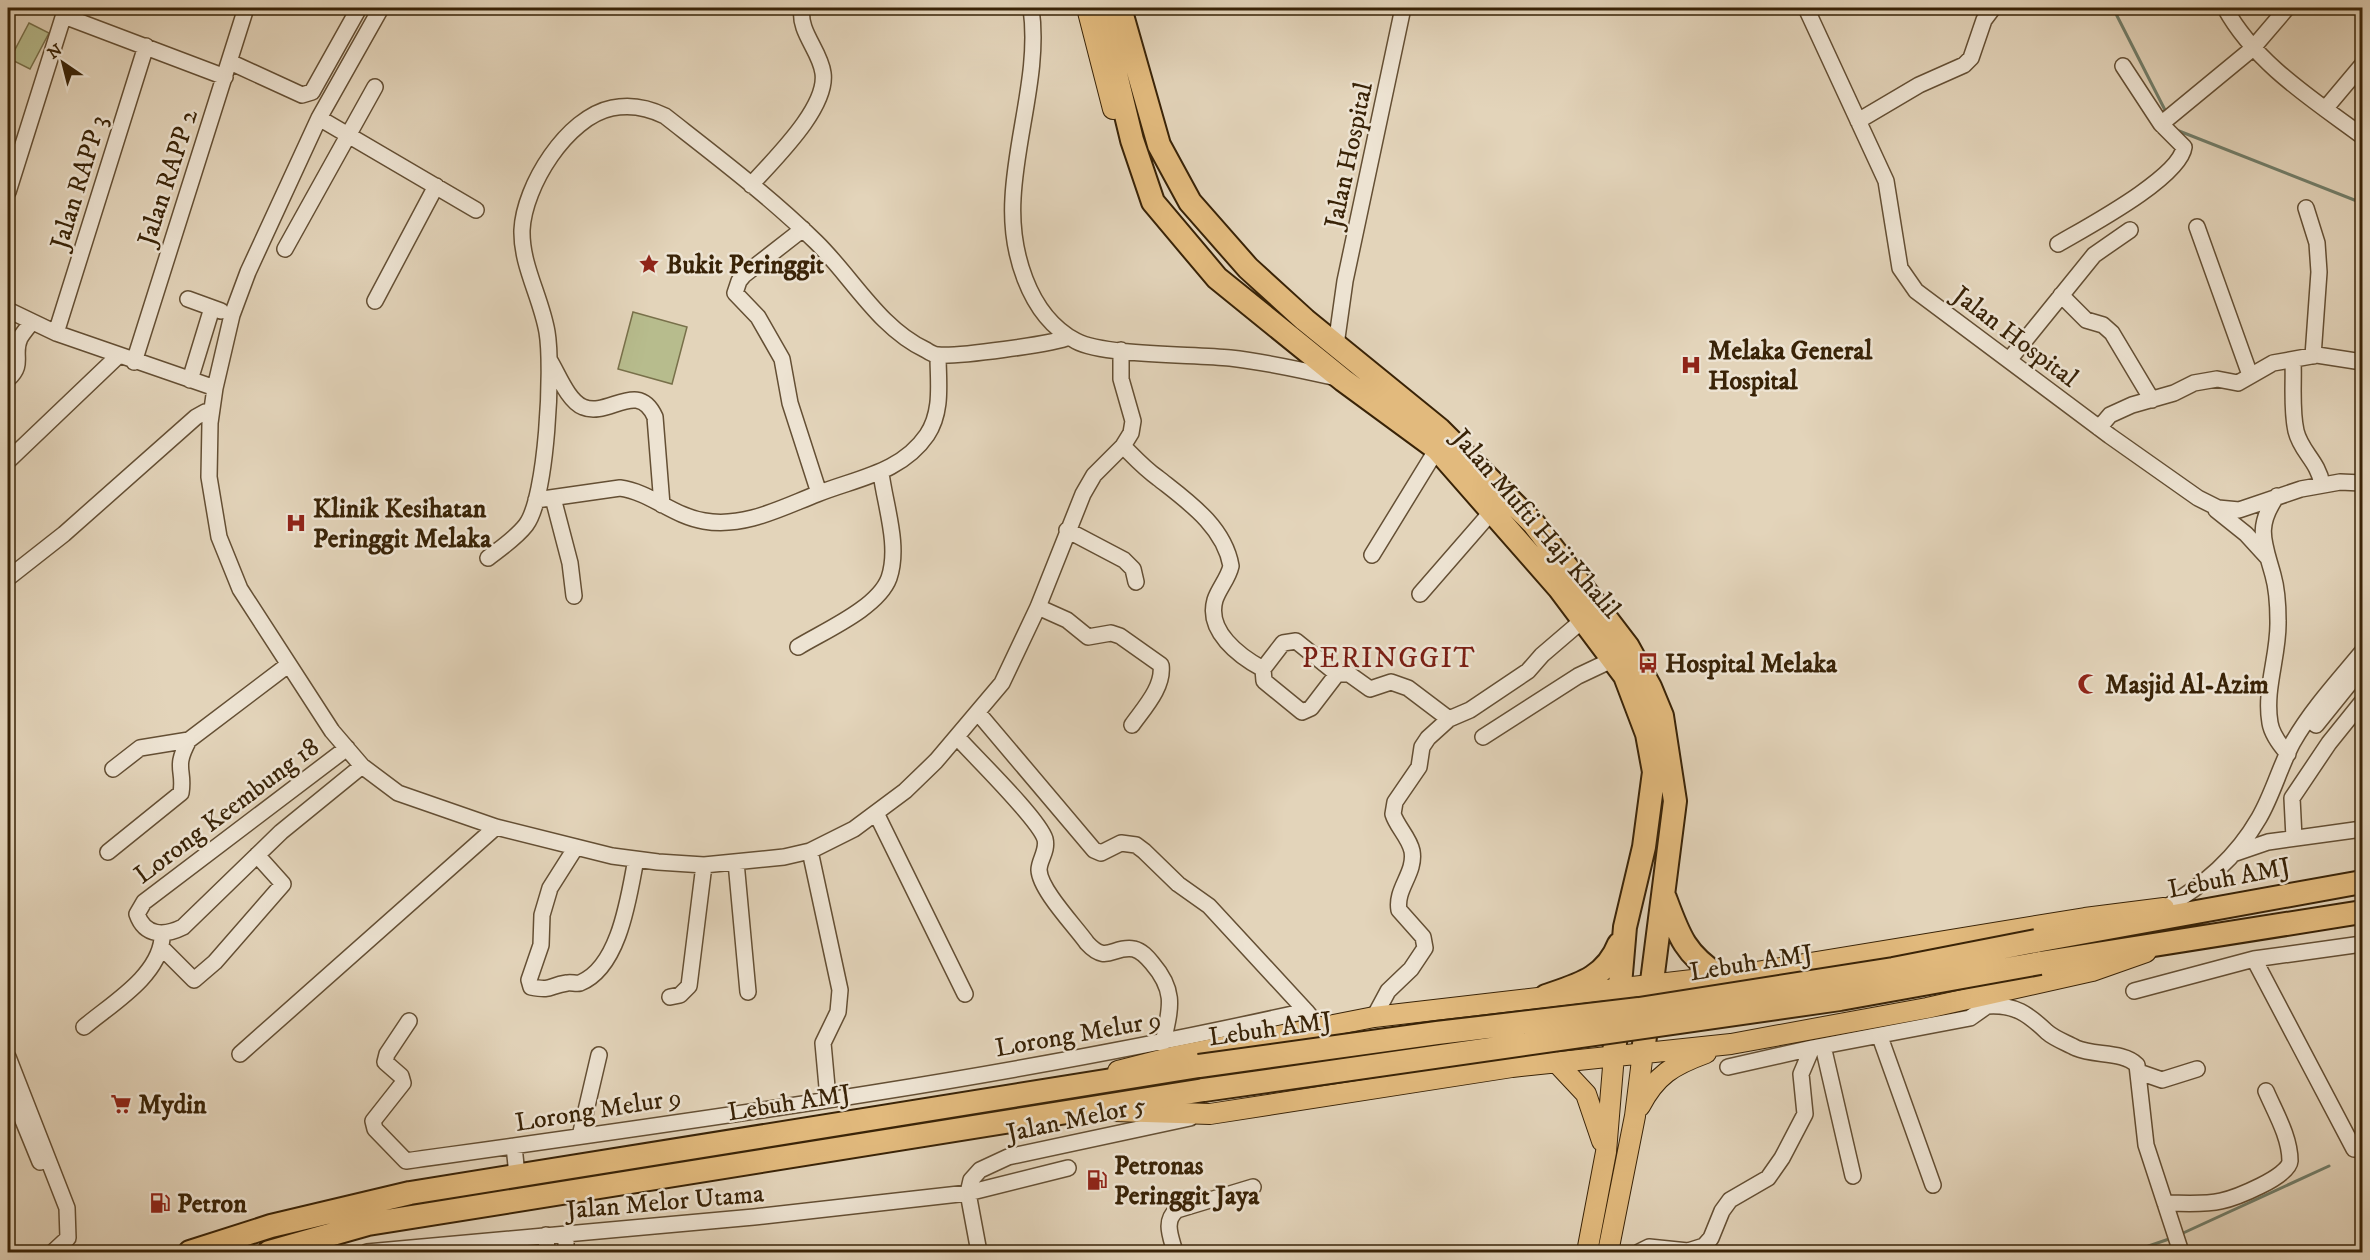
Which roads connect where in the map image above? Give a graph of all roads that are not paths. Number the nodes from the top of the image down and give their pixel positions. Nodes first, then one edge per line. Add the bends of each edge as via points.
1 (246, 8) edge
2 (359, 8) edge
3 (381, 8) edge
4 (802, 8) edge
5 (1031, 8) edge
6 (1087, 8) edge
7 (1100, 8) edge
8 (1120, 8) edge
9 (1403, 8) edge
10 (1806, 8) edge
11 (1993, 8) edge
12 (2225, 8) edge
13 (2287, 8) edge
14 (65, 12) edge
15 (146, 45) junction
16 (2252, 49) junction
17 (230, 62) junction
18 (2362, 65) edge
19 (2123, 66) dead end
20 (225, 77) junction
21 (375, 87) dead end
22 (2325, 109) junction
23 (319, 118) junction
24 (1858, 121) junction
25 (2162, 122) junction
26 (347, 135) junction
27 (2362, 136) edge
28 (751, 184) junction
29 (436, 186) junction
30 (8, 192) edge
31 (1153, 202) junction
32 (2306, 208) dead end
33 (476, 210) dead end
34 (2197, 227) dead end
35 (803, 229) junction
36 (2130, 230) dead end
37 (2058, 244) dead end
38 (285, 249) dead end
39 (2061, 295) junction
40 (188, 300) dead end
41 (375, 301) dead end
42 (212, 308) junction
43 (8, 310) edge
44 (1340, 312) junction
45 (232, 315) junction
46 (32, 322) junction
47 (1316, 328) junction
48 (56, 333) junction
49 (1069, 337) junction
50 (1336, 345) junction
51 (1121, 350) junction
52 (938, 355) junction
53 (2313, 356) junction
54 (117, 357) junction
55 (2009, 360) junction
56 (550, 361) junction
57 (2293, 361) junction
58 (134, 362) junction
59 (2362, 362) edge
60 (2250, 375) junction
61 (8, 379) edge
62 (190, 380) junction
63 (1343, 380) junction
64 (215, 388) junction
65 (2152, 400) junction
66 (211, 412) junction
67 (2099, 428) junction
68 (1123, 446) junction
69 (1437, 449) junction
70 (8, 461) edge
71 (880, 473) junction
72 (2362, 483) edge
73 (2322, 484) junction
74 (819, 493) junction
75 (2277, 496) junction
76 (553, 498) junction
77 (2198, 498) junction
78 (536, 500) junction
79 (662, 505) junction
80 (1493, 510) junction
81 (1067, 530) junction
82 (1372, 555) dead end
83 (2267, 557) junction
84 (488, 558) dead end
85 (8, 578) edge
86 (1136, 582) dead end
87 (1420, 594) dead end
88 (574, 596) dead end
89 (1038, 607) junction
90 (1584, 619) junction
91 (798, 647) dead end
92 (1614, 658) junction
93 (2361, 662) edge
94 (288, 665) junction
95 (1263, 669) junction
96 (1337, 674) junction
97 (2362, 702) edge
98 (979, 714) junction
99 (1449, 719) junction
100 (1132, 725) dead end
101 (1483, 737) dead end
102 (958, 738) junction
103 (189, 740) junction
104 (347, 748) junction
105 (2288, 754) junction
106 (362, 766) junction
107 (113, 769) dead end
108 (877, 814) junction
109 (496, 827) junction
110 (2362, 829) edge
111 (2294, 838) junction
112 (576, 847) junction
113 (810, 851) junction
114 (108, 852) dead end
115 (2234, 854) junction
116 (257, 855) junction
117 (636, 859) junction
118 (736, 862) junction
119 (704, 864) junction
120 (2362, 882) edge
121 (1665, 897) junction
122 (2241, 904) junction
123 (2165, 908) junction
124 (2362, 912) edge
125 (1625, 927) junction
126 (162, 941) junction
127 (2168, 941) junction
128 (2362, 944) edge
129 (2038, 952) junction
130 (2254, 959) junction
131 (1744, 974) junction
132 (1719, 976) junction
133 (1652, 983) junction
134 (1618, 988) junction
135 (748, 992) dead end
136 (2134, 992) dead end
137 (965, 994) dead end
138 (1546, 996) junction
139 (670, 997) dead end
140 (1986, 1000) junction
141 (1475, 1005) junction
142 (1374, 1017) junction
143 (1312, 1019) junction
144 (409, 1021) dead end
145 (84, 1027) dead end
146 (1880, 1036) junction
147 (1753, 1040) junction
148 (1731, 1044) junction
149 (1172, 1046) junction
150 (1818, 1047) junction
151 (1643, 1052) junction
152 (240, 1054) dead end
153 (599, 1055) dead end
154 (1614, 1055) junction
155 (8, 1057) edge
156 (1556, 1062) junction
157 (1512, 1067) junction
158 (1728, 1067) dead end
159 (2197, 1069) dead end
160 (2139, 1072) junction
161 (982, 1074) junction
162 (8, 1083) edge
163 (1082, 1084) junction
164 (2266, 1091) dead end
165 (828, 1098) junction
166 (986, 1099) junction
167 (1071, 1110) junction
168 (1210, 1114) junction
169 (1635, 1116) junction
170 (580, 1136) junction
171 (514, 1146) junction
172 (2354, 1149) dead end
173 (1606, 1152) junction
174 (1068, 1168) dead end
175 (517, 1175) junction
176 (1853, 1176) dead end
177 (1933, 1185) dead end
178 (1253, 1187) dead end
179 (968, 1193) junction
180 (2165, 1203) junction
181 (566, 1234) junction
182 (546, 1235) junction
183 (526, 1236) junction
184 (68, 1238) junction
185 (1611, 1251) edge
186 (53, 1252) edge
187 (190, 1252) edge
188 (268, 1252) edge
189 (367, 1252) edge
190 (526, 1252) edge
191 (547, 1252) edge
192 (566, 1252) edge
193 (979, 1252) edge
194 (1175, 1252) edge
195 (1587, 1252) edge
196 (1639, 1252) edge
197 (2181, 1252) edge

1 - 17 street, Jalan RAPP 2
2 - 17 street via 307,95
3 - 23 street
4 - 28 street via 803,25 823,73 821,90 800,127
5 - 49 street via 1033,45 1012,199 1015,242 1030,290 1048,317
6 - 31 main road, Jalan Mufti Haji Khalil via 1130,163
7 - 31 highway via 1132,140
8 - 47 highway, Jalan Mufti Haji Khalil via 1159,145 1190,202 1229,249
9 - 44 street, Jalan Hospital
10 - 24 street, Jalan Hospital
11 - 24 street via 1984,20 1971,58 1964,65 1918,85
12 - 16 street
13 - 16 street
14 - 15 street
14 - 30 street
15 - 20 street
15 - 48 street, Jalan RAPP 3
16 - 22 street
16 - 25 street
17 - 20 street, Jalan RAPP 2
18 - 22 street
19 - 25 street
20 - 58 street, Jalan RAPP 2
21 - 26 street
22 - 27 street
23 - 26 street
23 - 45 street via 273,214
24 - 55 street, Jalan Hospital via 1886,181 1897,256 1907,280 1916,291
25 - 37 street via 2184,147 2165,175
26 - 29 street
26 - 38 street
28 - 35 street
28 - 56 street via 650,108 612,108 593,116 566,138 533,186 522,231
29 - 33 street
29 - 41 street
31 - 63 highway, Jalan Mufti Haji Khalil via 1217,278
32 - 53 street via 2317,243 2319,272
34 - 60 street
35 - 52 street via 895,329
35 - 74 street via 744,275 735,293 758,317 782,359 790,403
36 - 39 street via 2094,255
39 - 55 street
39 - 65 street via 2086,320 2103,325 2112,333
40 - 42 street
42 - 45 street
42 - 62 street
43 - 46 street
44 - 47 street
44 - 50 street, Jalan Hospital
45 - 64 street
46 - 48 street
46 - 61 street via 20,339 18,363
47 - 50 highway, Jalan Mufti Haji Khalil
48 - 54 street
49 - 51 street via 1091,346
49 - 52 street via 1050,343
50 - 121 highway, Jalan Mufti Haji Khalil via 1439,429 1526,516 1640,667 1662,716 1675,801
51 - 63 street via 1231,358
51 - 68 street via 1121,379 1133,421
52 - 71 street via 936,419 918,447
53 - 57 street
53 - 59 street
54 - 58 street
54 - 70 street
55 - 67 street, Jalan Hospital
56 - 78 street via 550,400
56 - 79 street via 570,395 584,408 632,400 651,408
57 - 60 street via 2273,363
57 - 73 street via 2295,430 2320,472
58 - 62 street
60 - 65 street via 2238,383 2217,379 2194,383
62 - 64 street
63 - 69 highway, Jalan Mufti Haji Khalil
64 - 66 street
65 - 67 street via 2109,415
66 - 85 street via 201,414
66 - 94 street via 209,488 219,537 240,589
67 - 77 street, Jalan Hospital
68 - 81 street via 1088,485
68 - 95 street via 1198,509 1227,552 1232,566 1216,598 1216,624 1233,648
69 - 80 highway, Jalan Mufti Haji Khalil
69 - 82 street
71 - 74 street
71 - 91 street via 891,529 888,579 868,603
72 - 73 street, Jalan Hospital
73 - 75 street, Jalan Hospital
74 - 79 street via 762,516 724,523 684,516
75 - 77 street, Jalan Hospital via 2232,511
75 - 83 street via 2268,508 2262,529
76 - 78 street
76 - 79 street via 620,488
76 - 88 street via 570,563
77 - 83 street via 2230,520
78 - 84 street via 527,524
80 - 87 street
80 - 90 highway, Jalan Mufti Haji Khalil
81 - 86 street via 1124,560 1133,569
81 - 89 street
83 - 105 street via 2274,576 2278,623 2270,724 2273,735
89 - 98 street via 1002,683
89 - 100 street via 1066,620 1088,637 1112,633 1120,636 1161,666 1160,680
90 - 92 highway, Jalan Mufti Haji Khalil
90 - 99 street via 1528,671 1470,710
92 - 101 street via 1578,676
92 - 125 highway, Jalan Mufti Haji Khalil via 1634,695 1654,772 1644,847
93 - 105 street via 2296,751
94 - 103 street
94 - 104 street
95 - 96 street via 1289,640 1302,645
95 - 96 street via 1269,686 1302,712 1311,708
96 - 99 street via 1349,674 1370,689 1391,682 1408,688
97 - 111 street via 2292,798
98 - 102 street
98 - 143 street via 1094,850 1107,852 1121,843 1136,845 1209,906
99 - 142 street via 1422,747 1419,767 1395,802 1393,813 1412,850 1411,870 1400,894 1399,910 1424,937 1425,948 1411,969 1388,991
102 - 108 street via 906,791
102 - 149 street via 1031,818 1045,839 1039,869 1043,883 1087,943 1103,954 1129,949 1142,952 1165,980 1170,993
103 - 107 street via 140,748
103 - 114 street via 179,761 181,793
104 - 106 street
104 - 126 street, Lorong Keembung 18 via 144,902 137,914 139,921
105 - 115 street via 2259,818
106 - 109 street via 398,793
106 - 116 street
108 - 113 street
108 - 137 street
109 - 112 street
109 - 152 street
110 - 111 street
111 - 115 street
112 - 117 street
112 - 117 street via 550,888 542,915 541,945 529,980 531,987 549,990 567,983 579,984 591,976 618,936
113 - 118 street
113 - 165 street via 840,990 838,1012 823,1043
115 - 123 street via 2216,873
116 - 126 street via 196,916
116 - 126 street via 283,884 215,962 194,980
117 - 119 street
118 - 119 street
118 - 135 street
119 - 139 street via 689,986 680,995
120 - 122 highway, Lebuh AMJ
121 - 132 highway via 1681,941 1692,956
121 - 133 highway, Jalan Mufti Haji Khalil
122 - 123 main road
122 - 129 highway, Lebuh AMJ
123 - 131 main road
124 - 127 highway, Lebuh AMJ
125 - 134 highway, Jalan Mufti Haji Khalil
125 - 138 highway via 1615,955 1600,972
126 - 145 street via 143,976
127 - 129 highway, Lebuh AMJ
127 - 140 main road via 2092,971
128 - 130 street
129 - 163 highway, Lebuh AMJ, bridge
129 - 167 highway, Lebuh AMJ, bridge via 1828,1000
130 - 136 street
130 - 172 street
131 - 132 main road
131 - 147 main road via 1684,1004 1674,1020 1679,1029 1690,1035
132 - 133 main road
133 - 134 main road
133 - 151 highway, Jalan Mufti Haji Khalil
134 - 138 main road
134 - 154 highway, Jalan Mufti Haji Khalil
138 - 141 main road
140 - 146 street via 1971,1018
140 - 147 main road
140 - 160 street via 2017,1008 2079,1049 2127,1058 2137,1065
141 - 142 main road
141 - 157 main road via 1562,1004 1573,1006 1586,1023 1586,1043 1577,1050
142 - 143 main road
143 - 149 main road
144 - 171 street, Lorong Melur 9 via 385,1062 401,1076 403,1083 373,1121 375,1129 406,1161
146 - 150 street
146 - 177 street
147 - 148 main road
148 - 151 main road
148 - 169 main road via 1667,1072 1654,1082
149 - 161 street, Lorong Melur 9
149 - 163 main road
150 - 158 street
150 - 176 street
150 - 196 street via 1802,1074 1805,1114 1768,1178 1730,1200 1704,1246 1688,1251 1649,1247
151 - 154 main road
151 - 169 main road
153 - 170 street
154 - 156 main road
154 - 173 main road
155 - 184 street via 67,1208
156 - 157 main road
156 - 173 main road via 1586,1094
157 - 168 main road
159 - 160 street via 2162,1080
160 - 180 street via 2146,1145
161 - 165 street, Lorong Melur 9
161 - 166 street
162 - 184 street
163 - 166 highway, Lebuh AMJ
164 - 180 street via 2284,1134 2290,1163 2287,1168 2271,1181 2235,1197 2206,1203
165 - 170 street, Lorong Melur 9
166 - 175 highway, Lebuh AMJ
167 - 168 main road
167 - 188 highway, Lebuh AMJ via 368,1224
168 - 179 street, Jalan Melor 5 via 1008,1156 980,1170
169 - 185 main road
170 - 171 street, Lorong Melur 9
171 - 175 street
173 - 195 main road
174 - 179 street, Jalan Melor Utama
175 - 187 highway, Lebuh AMJ via 337,1208
178 - 194 street via 1171,1214 1168,1224
179 - 181 street, Jalan Melor Utama
179 - 193 street
180 - 197 street
181 - 182 street, Jalan Melor Utama
181 - 192 street
182 - 183 street, Jalan Melor Utama
182 - 191 street
183 - 189 street, Jalan Melor Utama
183 - 190 street
184 - 186 street

